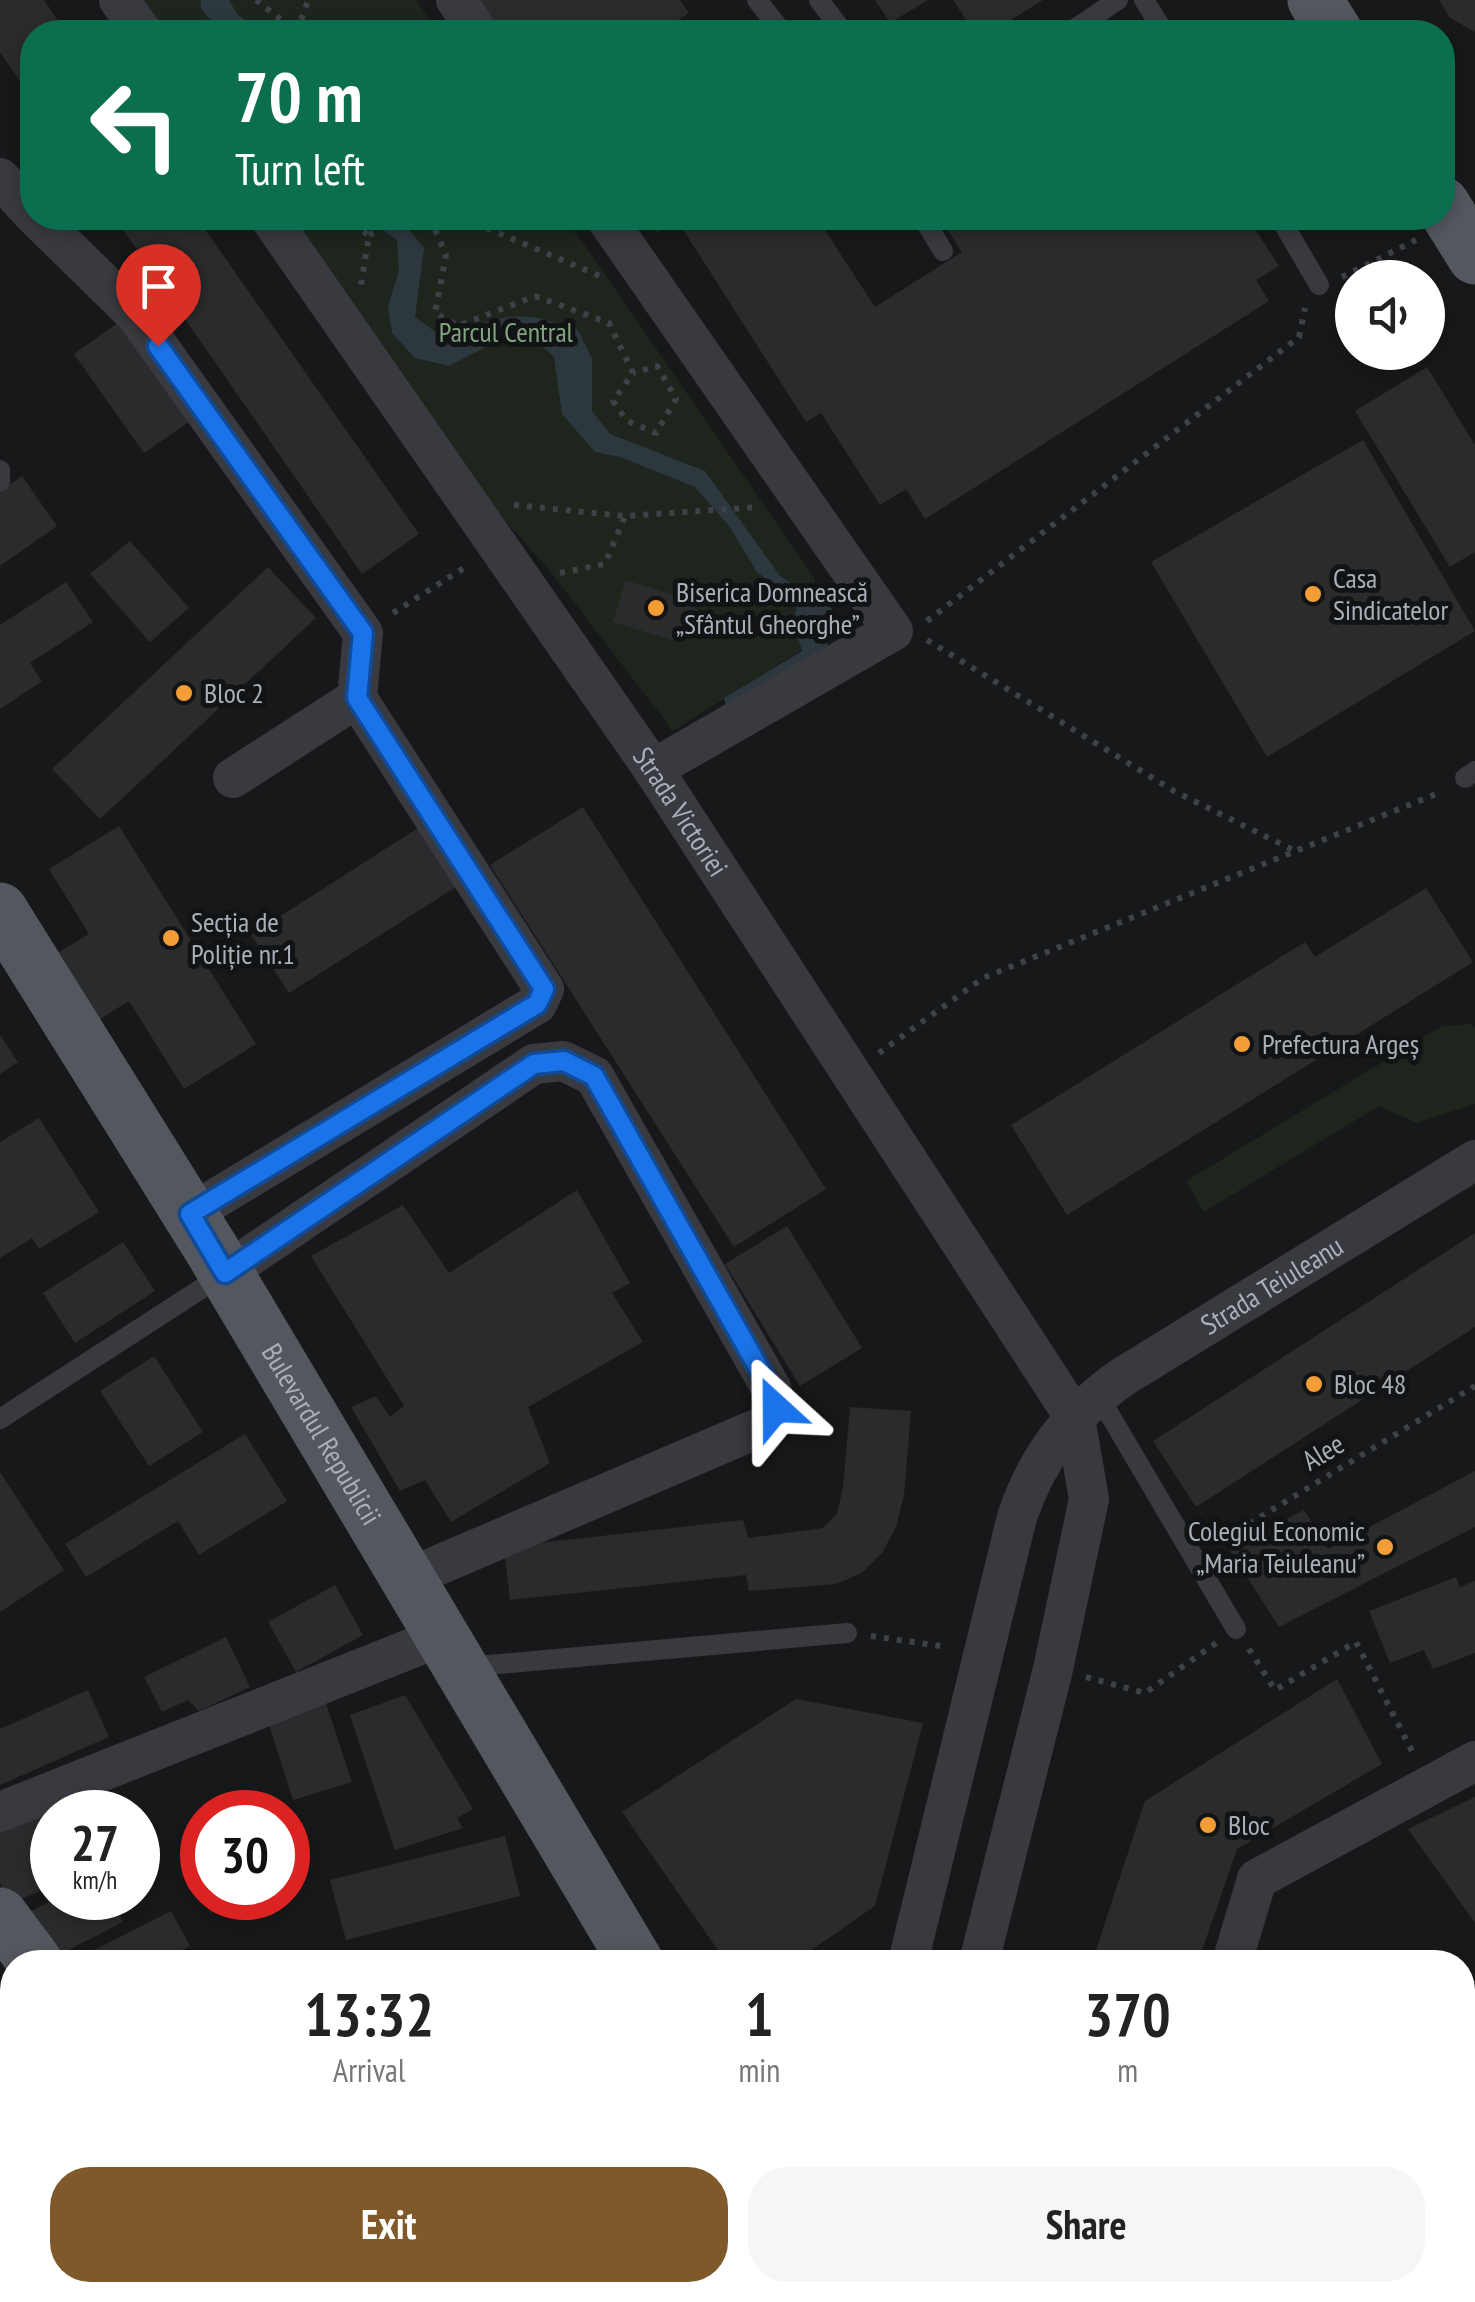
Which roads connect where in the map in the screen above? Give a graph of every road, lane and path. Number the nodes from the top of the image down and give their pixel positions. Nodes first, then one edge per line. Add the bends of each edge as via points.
1 (256, 0) edge
2 (757, 0) edge
3 (1118, 0) edge
4 (282, 20) edge
5 (773, 20) edge
6 (1088, 20) edge
7 (0, 178) edge
8 (20, 200) edge
9 (49, 230) edge
10 (278, 230) edge
11 (361, 230) edge
12 (378, 230) edge
13 (435, 230) edge
14 (493, 230) edge
15 (614, 230) edge
16 (930, 230) edge
17 (1287, 230) edge
18 (1452, 230) edge
19 (369, 235) junction
20 (943, 252) dead end
21 (1319, 286) junction
22 (661, 297) junction
23 (353, 337) junction
24 (633, 373) junction
25 (0, 470) edge
26 (0, 482) edge
27 (468, 506) junction
28 (754, 508) dead end
29 (625, 516) junction
30 (498, 547) junction
31 (525, 585) junction
32 (363, 633) junction
33 (357, 698) junction
34 (653, 769) junction
35 (1470, 774) edge
36 (233, 778) dead end
37 (1294, 850) junction
38 (0, 910) edge
39 (849, 1074) junction
40 (1475, 1160) edge
41 (190, 1214) junction
42 (225, 1273) junction
43 (1475, 1386) edge
44 (1086, 1406) junction
45 (0, 1418) edge
46 (1195, 1557) junction
47 (406, 1580) junction
48 (1236, 1629) joint
49 (847, 1632) dead end
50 (449, 1652) junction
51 (1475, 1761) edge
52 (1429, 1786) junction
53 (0, 1812) edge
54 (0, 1915) edge
55 (26, 1950) edge
56 (629, 1950) edge
57 (911, 1950) edge
58 (981, 1950) edge
59 (1236, 1950) edge

1 - 4 path
2 - 5 lane
3 - 6 lane
7 - 8 street
9 - 32 street via 136,315
10 - 23 street, Strada Victoriei
11 - 19 path
12 - 19 path
13 - 24 path via 446,255 435,313 458,326 535,296 609,323
14 - 22 path
15 - 22 street
16 - 20 lane
17 - 21 lane
18 - 21 path
19 - 23 path
21 - 37 path via 1308,298 1299,337 914,632 1174,792
22 - 34 street via 893,631
23 - 27 street, Strada Victoriei
24 - 24 path via 613,401 627,421 656,433 676,400 657,366
25 - 26 lane
27 - 29 path via 489,502
27 - 30 street, Strada Victoriei
28 - 29 path
29 - 31 path via 606,564
30 - 31 street, Strada Victoriei
30 - 32 path
31 - 34 street, Strada Victoriei
32 - 33 street
33 - 36 street
33 - 41 street via 542,982 542,998
34 - 39 street, Strada Victoriei
35 - 37 path
37 - 39 path via 983,978
38 - 41 main road, Bulevardul Republicii
39 - 44 street, Strada Victoriei
40 - 44 street, Strada Teiuleanu
41 - 42 main road, Bulevardul Republicii
42 - 45 lane
42 - 47 main road, Bulevardul Republicii
42 - 47 street via 534,1064 564,1061 594,1076 776,1408 766,1425
43 - 46 path, Alee
44 - 46 lane
44 - 57 street, Strada Teiuleanu via 1050,1444 1028,1482
44 - 58 street via 1089,1499
46 - 48 lane
47 - 50 main road, Bulevardul Republicii
48 - 52 path via 1275,1690 1356,1642
49 - 50 lane
50 - 53 street
50 - 56 main road, Bulevardul Republicii
51 - 52 street
52 - 59 street via 1257,1879
54 - 55 main road

